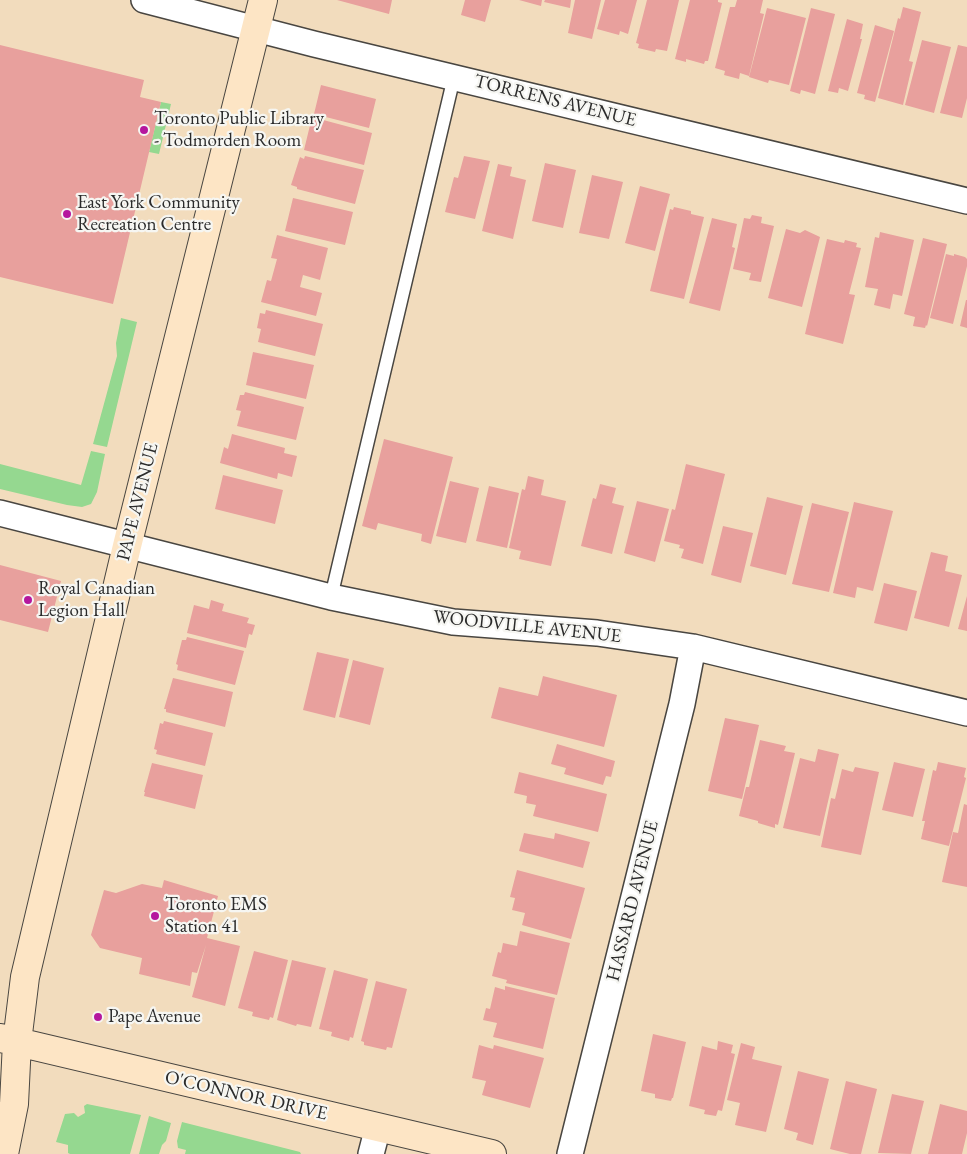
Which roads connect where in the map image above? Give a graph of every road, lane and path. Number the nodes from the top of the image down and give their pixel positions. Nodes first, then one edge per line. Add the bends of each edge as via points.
1 (144, 0) edge
2 (263, 0) edge
3 (256, 28) junction
4 (454, 77) junction
5 (967, 201) edge
6 (0, 513) edge
7 (127, 546) junction
8 (331, 597) junction
9 (693, 647) junction
10 (967, 713) edge
11 (9, 1040) edge
12 (378, 1127) junction
13 (4, 1154) edge
14 (371, 1154) edge
15 (492, 1154) edge
16 (570, 1154) edge

1 - 3 street, TORRENS AVENUE
2 - 3 main road, PAPE AVENUE
3 - 4 street, TORRENS AVENUE
3 - 7 main road, PAPE AVENUE
4 - 5 street, TORRENS AVENUE
4 - 8 lane
6 - 7 street, WOODVILLE AVENUE
7 - 8 street, WOODVILLE AVENUE
7 - 11 main road, PAPE AVENUE
8 - 9 street, WOODVILLE AVENUE via 453,622 597,633
9 - 10 street, WOODVILLE AVENUE
9 - 16 street, HASSARD AVENUE via 680,713
11 - 12 main road, O'CONNOR DRIVE
11 - 13 main road, PAPE AVENUE via 14,1104
12 - 14 street
12 - 15 main road, O'CONNOR DRIVE

